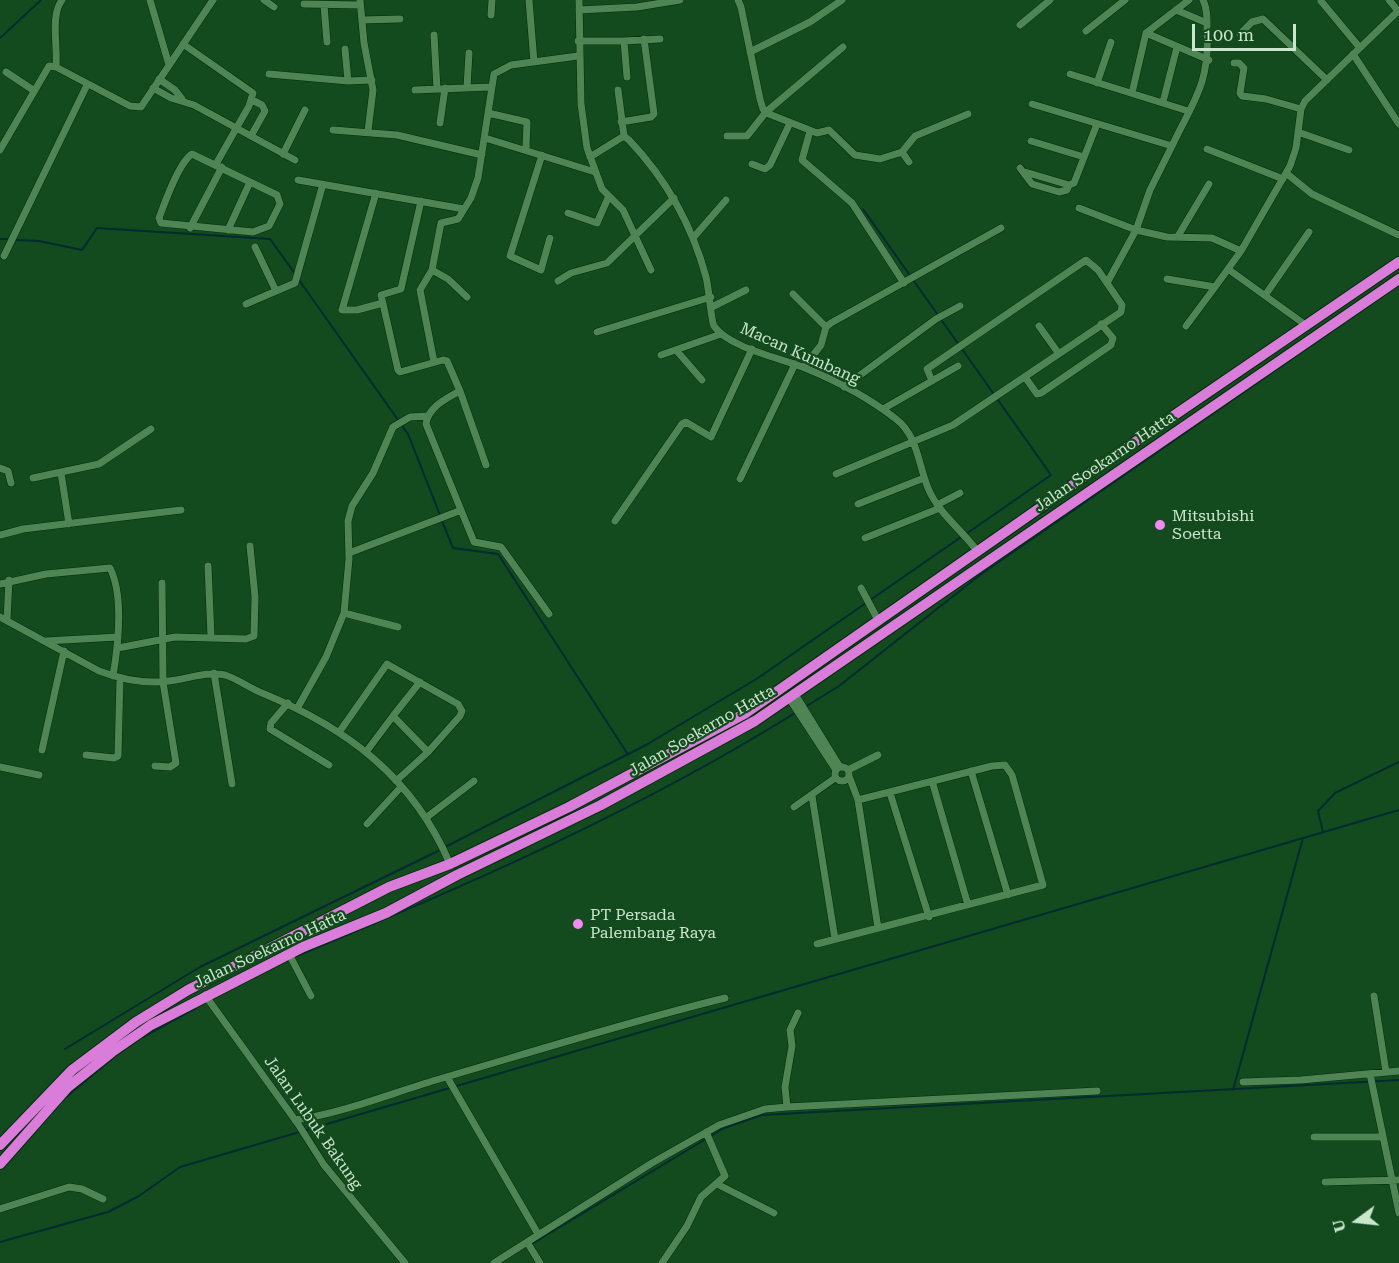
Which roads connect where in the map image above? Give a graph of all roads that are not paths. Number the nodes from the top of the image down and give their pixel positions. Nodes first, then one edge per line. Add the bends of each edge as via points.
1 (62, 0) edge
2 (150, 0) edge
3 (213, 0) edge
4 (264, 0) edge
5 (492, 0) edge
6 (529, 0) edge
7 (579, 0) edge
8 (680, 0) edge
9 (738, 0) edge
10 (842, 0) edge
11 (1050, 0) edge
12 (1125, 0) edge
13 (1189, 0) edge
14 (1203, 0) edge
15 (1389, 0) edge
16 (1321, 1) edge
17 (360, 3) edge
18 (304, 4) dead end
19 (324, 4) junction
20 (636, 4) edge
21 (274, 7) dead end
22 (579, 10) junction
23 (1176, 10) junction
24 (1399, 11) edge
25 (491, 15) dead end
26 (400, 19) dead end
27 (362, 20) junction
28 (1207, 23) junction
29 (1020, 25) dead end
30 (1086, 32) dead end
31 (1146, 33) junction
32 (1240, 34) dead end
33 (434, 35) dead end
34 (644, 39) junction
35 (660, 39) dead end
36 (624, 40) junction
37 (578, 41) junction
38 (327, 42) dead end
39 (1111, 42) dead end
40 (183, 44) junction
41 (843, 47) dead end
42 (1177, 47) junction
43 (1360, 48) junction
44 (345, 49) dead end
45 (750, 52) junction
46 (470, 53) dead end
47 (1353, 54) junction
48 (578, 56) junction
49 (1209, 60) junction
50 (534, 62) junction
51 (1234, 63) dead end
52 (169, 66) junction
53 (56, 67) junction
54 (6, 72) dead end
55 (269, 74) dead end
56 (1070, 74) dead end
57 (627, 77) dead end
58 (159, 79) junction
59 (372, 80) junction
60 (1327, 80) junction
61 (348, 81) junction
62 (1097, 83) junction
63 (87, 85) junction
64 (467, 87) junction
65 (490, 87) junction
66 (153, 88) junction
67 (441, 88) junction
68 (33, 90) junction
69 (415, 90) dead end
70 (618, 90) dead end
71 (1132, 93) junction
72 (182, 99) junction
73 (252, 100) junction
74 (1163, 102) junction
75 (1032, 104) dead end
76 (1301, 109) junction
77 (305, 110) dead end
78 (1188, 111) junction
79 (766, 112) junction
80 (488, 113) junction
81 (968, 114) dead end
82 (621, 122) junction
83 (440, 123) dead end
84 (790, 123) junction
85 (1097, 124) junction
86 (1399, 124) edge
87 (236, 128) junction
88 (333, 130) dead end
89 (368, 131) junction
90 (810, 131) junction
91 (1298, 132) junction
92 (251, 136) junction
93 (624, 136) junction
94 (727, 136) dead end
95 (485, 138) junction
96 (1031, 141) dead end
97 (1172, 146) junction
98 (526, 149) junction
99 (1207, 149) dead end
100 (0, 150) edge
101 (1349, 150) dead end
102 (902, 153) junction
103 (283, 154) junction
104 (482, 155) junction
105 (542, 155) junction
106 (590, 157) junction
107 (1084, 157) junction
108 (295, 160) dead end
109 (909, 162) dead end
110 (752, 164) dead end
111 (219, 165) junction
112 (1023, 170) dead end
113 (595, 172) junction
114 (1284, 176) junction
115 (298, 180) dead end
116 (250, 182) junction
117 (323, 184) junction
118 (1209, 184) dead end
119 (376, 193) junction
120 (608, 198) junction
121 (674, 198) junction
122 (726, 200) dead end
123 (421, 201) junction
124 (1079, 208) dead end
125 (462, 213) junction
126 (568, 213) dead end
127 (190, 228) junction
128 (1001, 228) dead end
129 (228, 230) junction
130 (1136, 230) junction
131 (1309, 232) dead end
132 (636, 233) junction
133 (1399, 235) edge
134 (1179, 236) junction
135 (550, 238) dead end
136 (693, 238) junction
137 (255, 247) dead end
138 (1241, 251) junction
139 (4, 256) dead end
140 (1399, 262) edge
141 (1228, 269) junction
142 (432, 270) junction
143 (651, 270) dead end
144 (1167, 279) dead end
145 (1399, 279) edge
146 (558, 281) dead end
147 (908, 281) junction
148 (1107, 283) junction
149 (1215, 286) junction
150 (746, 290) dead end
151 (276, 291) junction
152 (793, 294) dead end
153 (1266, 294) junction
154 (467, 297) dead end
155 (711, 297) junction
156 (383, 303) junction
157 (246, 304) dead end
158 (960, 306) dead end
159 (712, 307) junction
160 (1101, 324) junction
161 (1039, 326) dead end
162 (1186, 326) dead end
163 (1307, 326) junction
164 (826, 327) junction
165 (597, 332) dead end
166 (721, 334) junction
167 (752, 349) junction
168 (676, 350) junction
169 (1059, 354) junction
170 (661, 355) dead end
171 (434, 362) junction
172 (795, 364) junction
173 (958, 366) dead end
174 (804, 367) junction
175 (1024, 377) junction
176 (702, 380) dead end
177 (932, 381) junction
178 (844, 387) junction
179 (460, 391) junction
180 (883, 409) junction
181 (428, 416) junction
182 (151, 429) dead end
183 (914, 441) junction
184 (486, 465) dead end
185 (0, 468) edge
186 (61, 473) junction
187 (837, 474) dead end
188 (33, 478) dead end
189 (924, 478) junction
190 (740, 479) dead end
191 (11, 483) dead end
192 (960, 493) dead end
193 (858, 504) dead end
194 (939, 506) junction
195 (182, 510) dead end
196 (459, 511) junction
197 (615, 521) dead end
198 (69, 524) junction
199 (0, 535) edge
200 (865, 538) dead end
201 (250, 546) dead end
202 (978, 552) junction
203 (349, 553) junction
204 (208, 566) dead end
205 (9, 580) junction
206 (162, 583) dead end
207 (0, 584) edge
208 (861, 588) dead end
209 (344, 613) junction
210 (549, 614) dead end
211 (3, 618) edge
212 (879, 622) junction
213 (398, 627) dead end
214 (211, 636) junction
215 (118, 637) junction
216 (163, 639) junction
217 (46, 641) junction
218 (118, 648) junction
219 (64, 651) junction
220 (214, 673) junction
221 (117, 677) junction
222 (163, 682) junction
223 (420, 682) junction
224 (795, 699) junction
225 (288, 703) junction
226 (298, 707) junction
227 (393, 716) junction
228 (340, 731) junction
229 (686, 746) junction
230 (42, 750) dead end
231 (366, 752) junction
232 (428, 752) junction
233 (86, 755) dead end
234 (878, 755) dead end
235 (692, 757) junction
236 (329, 765) dead end
237 (155, 766) dead end
238 (0, 767) edge
239 (971, 771) junction
240 (837, 772) junction
241 (849, 773) junction
242 (39, 775) dead end
243 (396, 781) junction
244 (474, 781) dead end
245 (932, 782) junction
246 (232, 784) dead end
247 (401, 788) junction
248 (890, 793) junction
249 (812, 796) junction
250 (858, 800) junction
251 (794, 807) dead end
252 (427, 817) junction
253 (368, 824) dead end
254 (448, 859) junction
255 (1008, 895) junction
256 (968, 905) junction
257 (929, 917) junction
258 (878, 928) junction
259 (835, 939) junction
260 (817, 944) dead end
261 (289, 954) junction
262 (311, 996) dead end
263 (1374, 996) dead end
264 (725, 998) dead end
265 (207, 999) junction
266 (798, 1013) dead end
267 (1399, 1071) edge
268 (1386, 1072) junction
269 (448, 1079) junction
270 (1371, 1081) junction
271 (1244, 1082) dead end
272 (1097, 1091) dead end
273 (787, 1107) junction
274 (297, 1122) junction
275 (707, 1134) junction
276 (1314, 1137) dead end
277 (1382, 1137) junction
278 (0, 1145) edge
279 (0, 1164) edge
280 (1396, 1181) edge
281 (1325, 1182) dead end
282 (717, 1184) junction
283 (103, 1199) dead end
284 (0, 1209) edge
285 (774, 1213) dead end
286 (1399, 1213) edge
287 (538, 1234) junction
288 (528, 1243) junction
289 (405, 1263) edge
290 (494, 1263) edge
291 (540, 1263) edge
292 (662, 1263) edge

1 - 53 street via 55,15
2 - 52 street
3 - 40 street
4 - 21 street
5 - 25 street
6 - 50 street
7 - 22 street
8 - 20 street
9 - 45 street
10 - 45 street via 810,22
11 - 29 street
12 - 30 street
13 - 23 street
14 - 28 street
15 - 24 street
16 - 43 street
17 - 19 street
17 - 27 street
18 - 19 street
19 - 38 street
20 - 22 street
22 - 37 street
23 - 28 street
23 - 31 street
24 - 43 street
26 - 27 street
27 - 59 street
28 - 49 street
31 - 42 street
31 - 71 street
32 - 60 street via 1252,22 1263,20
33 - 67 street
34 - 35 street
34 - 36 street
34 - 82 street via 654,114
36 - 37 street
36 - 57 street
37 - 48 street
39 - 62 street
40 - 52 street
40 - 73 street via 250,90
41 - 79 street
42 - 49 street
42 - 74 street
43 - 47 street
44 - 61 street
45 - 79 street
46 - 64 street
47 - 60 street
47 - 86 street
48 - 50 street
48 - 106 street
49 - 78 street via 1196,104
50 - 65 street via 500,69
51 - 76 street via 1244,68 1242,96
52 - 58 street
53 - 63 street
53 - 68 street via 46,68
54 - 68 street
55 - 61 street
56 - 62 street
58 - 66 street
58 - 72 street
59 - 61 street
59 - 89 street
60 - 76 street
62 - 71 street
63 - 66 street via 137,108 143,106
63 - 139 street
64 - 65 street
64 - 67 street
65 - 80 street
66 - 72 street
67 - 69 street
67 - 83 street
68 - 100 street
70 - 82 street
71 - 74 street
72 - 87 street
73 - 87 street
73 - 92 street via 266,111
74 - 78 street
75 - 85 street
76 - 91 street
77 - 103 street
78 - 97 street
79 - 84 street
79 - 94 street via 747,136
80 - 95 street
80 - 98 street via 527,122
81 - 102 street via 915,136
82 - 93 street
84 - 90 street
84 - 110 street via 770,165 765,169
85 - 97 street
85 - 107 street
87 - 92 street
87 - 111 street
88 - 89 street
89 - 104 street
90 - 102 street via 817,134 829,130 860,157 880,159
90 - 147 street via 802,160 852,203
91 - 101 street
91 - 114 street
92 - 103 street
93 - 106 street
93 - 121 street, Macan Kumbang via 644,156
95 - 98 street
95 - 104 street
96 - 107 street
97 - 130 street
98 - 105 street
99 - 114 street
102 - 109 street
103 - 108 street
104 - 125 street via 475,187
105 - 113 street
105 - 135 street via 510,256 541,270
106 - 113 street
107 - 112 street via 1077,179 1067,190 1059,192 1032,184
111 - 116 street
111 - 127 street
111 - 127 street via 197,154 188,157 159,218 164,225
113 - 120 street
114 - 133 street via 1312,194
114 - 138 street
115 - 117 street
116 - 129 street
116 - 129 street via 277,195 280,204 265,229
117 - 119 street
117 - 151 street via 299,275 295,282
118 - 134 street
119 - 123 street
119 - 156 street via 342,310
120 - 126 street via 598,222
120 - 132 street via 622,210
121 - 132 street
121 - 136 street, Macan Kumbang
122 - 136 street
123 - 125 street
123 - 156 street via 401,289 382,294
124 - 130 street
125 - 142 street via 455,220 441,223
127 - 129 street
128 - 147 street
130 - 134 street
130 - 148 street
131 - 153 street
132 - 143 street
132 - 146 street via 604,265 571,273
134 - 138 street via 1218,239
136 - 155 street, Macan Kumbang
137 - 151 street
138 - 141 street
140 - 163 highway, Jalan Soekarno Hatta
141 - 149 street
141 - 153 street
142 - 154 street
142 - 171 street via 420,293
144 - 149 street
145 - 224 highway, Jalan Soekarno Hatta
147 - 164 street
148 - 160 street via 1122,309
148 - 177 street via 1086,260 927,369
149 - 162 street
150 - 159 street
151 - 157 street
152 - 164 street
153 - 163 street
155 - 159 street, Macan Kumbang
155 - 165 street
156 - 171 street via 398,371
158 - 178 street via 938,317
159 - 166 street, Macan Kumbang via 713,324
160 - 169 street
160 - 175 street via 1113,342 1041,393 1037,394
161 - 169 street
163 - 202 highway, Jalan Soekarno Hatta
164 - 174 street via 821,345
166 - 167 street, Macan Kumbang
166 - 168 street
167 - 172 street, Macan Kumbang
167 - 197 street via 711,437 686,422 682,424
168 - 170 street
168 - 176 street
169 - 175 street
171 - 179 street via 447,361
172 - 174 street, Macan Kumbang
172 - 190 street
173 - 177 street
174 - 178 street, Macan Kumbang
175 - 183 street via 953,425
177 - 180 street
178 - 180 street, Macan Kumbang
179 - 181 street
179 - 184 street
180 - 183 street, Macan Kumbang via 900,421
181 - 196 street via 427,428
181 - 203 street via 404,420 388,436 373,473 349,513
182 - 186 street via 104,462
183 - 187 street
183 - 189 street, Macan Kumbang
185 - 191 street via 8,471
186 - 188 street
186 - 198 street
189 - 193 street
189 - 194 street, Macan Kumbang
192 - 194 street
194 - 200 street
194 - 202 street, Macan Kumbang
195 - 198 street
196 - 203 street
196 - 210 street via 474,542 501,547
198 - 199 street
201 - 214 street via 255,635 246,639
202 - 212 highway, Jalan Soekarno Hatta
203 - 209 street
204 - 214 street
205 - 207 street
205 - 211 street
205 - 215 street via 110,568 116,590
206 - 216 street
208 - 212 street
209 - 213 street
209 - 226 street via 326,657
211 - 217 street
212 - 229 highway, Jalan Soekarno Hatta via 746,713
214 - 216 street
215 - 217 street
215 - 218 street
216 - 218 street
216 - 222 street
217 - 219 street
218 - 221 street
219 - 221 street
219 - 230 street
220 - 222 street
220 - 225 street
220 - 246 street
221 - 222 street
221 - 233 street via 118,756
222 - 237 street via 176,763 170,767
223 - 227 street
223 - 228 street via 390,664 385,665
223 - 232 street via 458,704 462,711
224 - 235 highway, Jalan Soekarno Hatta
224 - 240 street
225 - 226 street
225 - 236 street via 270,729
226 - 228 street
227 - 231 street
227 - 232 street
228 - 231 street
229 - 235 highway
229 - 254 highway, Jalan Soekarno Hatta via 569,807
231 - 243 street
232 - 243 street
234 - 241 street
235 - 261 highway, Jalan Soekarno Hatta via 386,913
238 - 242 street
239 - 245 street
239 - 255 street
239 - 255 street via 1005,765 1018,796 1043,885
240 - 241 street
240 - 241 street via 842,782
240 - 249 street
241 - 250 street
243 - 247 street
244 - 252 street
245 - 248 street
245 - 256 street
247 - 252 street
247 - 253 street
248 - 250 street
248 - 257 street
249 - 251 street
249 - 259 street
250 - 258 street
252 - 254 street
254 - 278 highway, Jalan Soekarno Hatta via 188,990 136,1022 65,1076
255 - 256 street
256 - 257 street
257 - 258 street
258 - 259 street
259 - 260 street
261 - 262 street
261 - 265 highway, Jalan Soekarno Hatta
263 - 268 street
264 - 269 street via 586,1034
265 - 274 street, Jalan Lubuk Bakung
265 - 279 highway, Jalan Soekarno Hatta via 151,1025 77,1080
266 - 273 street via 790,1030
267 - 268 street
268 - 270 street
269 - 274 street
269 - 287 street
270 - 271 street
270 - 277 street
272 - 273 street
273 - 275 street via 733,1118
274 - 289 street, Jalan Lubuk Bakung via 372,1226
275 - 282 street via 725,1176
275 - 287 street
276 - 277 street
277 - 280 street
280 - 281 street
280 - 286 street
282 - 285 street
282 - 292 street via 701,1197
283 - 284 street via 69,1187
287 - 288 street
288 - 290 street
288 - 291 street

